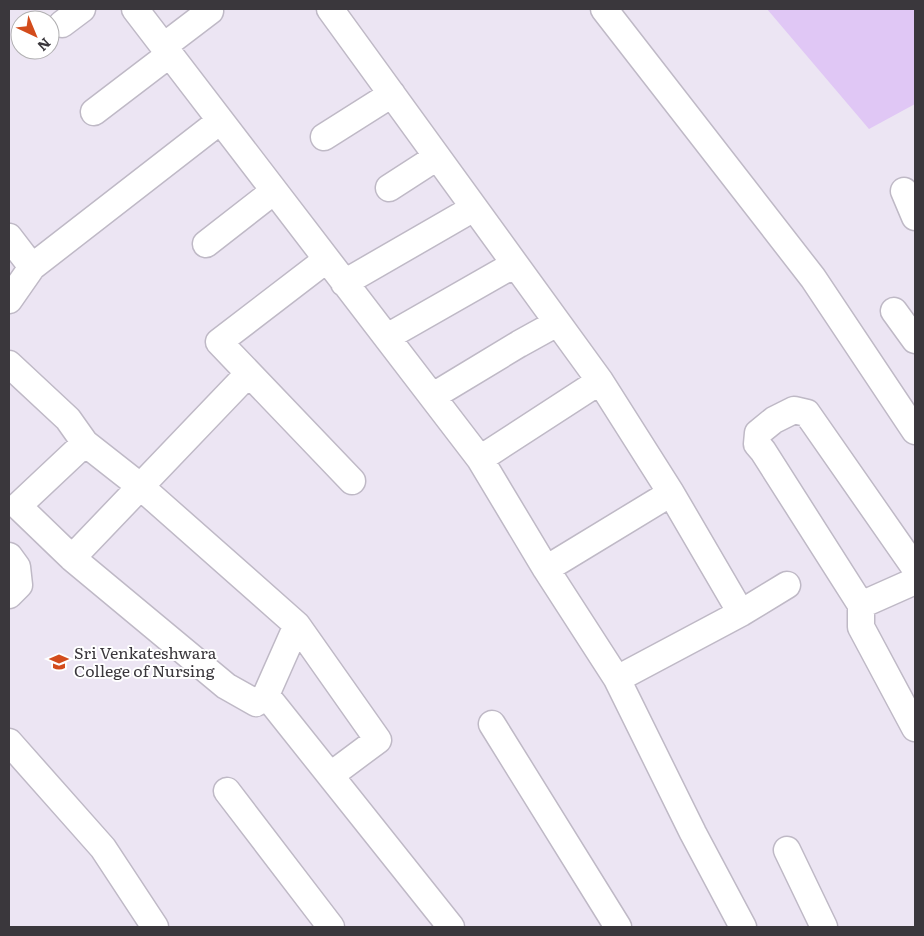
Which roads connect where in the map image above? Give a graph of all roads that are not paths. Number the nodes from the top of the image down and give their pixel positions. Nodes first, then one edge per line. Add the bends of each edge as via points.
1 (135, 9) edge
2 (330, 9) edge
3 (604, 9) edge
4 (210, 12) dead end
5 (167, 50) junction
6 (392, 94) junction
7 (94, 112) dead end
8 (220, 121) junction
9 (324, 137) dead end
10 (437, 157) junction
11 (389, 188) dead end
12 (274, 191) junction
13 (904, 191) dead end
14 (474, 208) junction
15 (915, 217) edge
16 (9, 237) edge
17 (206, 244) dead end
18 (326, 260) junction
19 (515, 264) junction
20 (32, 267) junction
21 (344, 283) junction
22 (9, 300) edge
23 (894, 311) dead end
24 (557, 323) junction
25 (387, 337) junction
26 (915, 340) edge
27 (9, 364) edge
28 (248, 374) junction
29 (600, 381) junction
30 (433, 396) junction
31 (915, 431) edge
32 (85, 443) junction
33 (480, 459) junction
34 (352, 481) dead end
35 (140, 487) junction
36 (671, 493) junction
37 (9, 556) edge
38 (72, 558) junction
39 (915, 568) edge
40 (546, 569) junction
41 (915, 581) edge
42 (787, 585) dead end
43 (9, 595) edge
44 (861, 605) junction
45 (741, 613) junction
46 (297, 625) junction
47 (617, 679) junction
48 (266, 695) junction
49 (492, 724) dead end
50 (915, 728) edge
51 (9, 742) edge
52 (331, 775) junction
53 (227, 791) dead end
54 (786, 850) dead end
55 (155, 927) edge
56 (331, 927) edge
57 (452, 927) edge
58 (618, 927) edge
59 (743, 927) edge
60 (824, 927) edge

1 - 5 street
2 - 6 street
3 - 31 street via 813,278
4 - 5 street
5 - 7 street
5 - 8 street
6 - 9 street
6 - 10 street
8 - 12 street
8 - 20 street
10 - 11 street
10 - 14 street
12 - 17 street
12 - 18 street
13 - 15 street
14 - 19 street
14 - 21 street
16 - 20 street
18 - 21 street
18 - 28 street via 219,342
19 - 24 street
19 - 25 street
20 - 22 street
21 - 25 street
23 - 26 street
24 - 29 street
24 - 30 street
25 - 30 street
27 - 32 street via 68,419
28 - 34 street
28 - 35 street
29 - 33 street
29 - 36 street
30 - 33 street
32 - 35 street
32 - 38 street via 18,506
33 - 40 street
35 - 38 street
35 - 46 street
36 - 40 street
36 - 45 street
37 - 43 street via 17,567 19,585
38 - 48 street via 226,686 256,703
39 - 44 street via 807,413 794,410 774,420 758,433 757,444
40 - 47 street
41 - 44 street
42 - 45 street
44 - 50 street via 861,627
45 - 47 street
46 - 48 street
46 - 52 street via 378,740
47 - 59 street
48 - 52 street
49 - 58 street
51 - 55 street via 104,848
52 - 57 street
53 - 56 street
54 - 60 street

